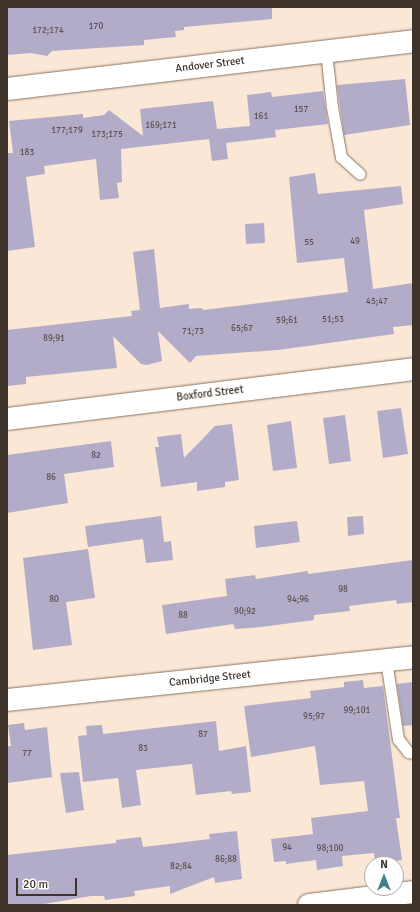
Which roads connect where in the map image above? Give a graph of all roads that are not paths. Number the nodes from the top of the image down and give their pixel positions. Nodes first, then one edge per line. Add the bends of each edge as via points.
1 (413, 41) edge
2 (326, 51) junction
3 (7, 89) edge
4 (360, 174) dead end
5 (413, 369) edge
6 (7, 419) edge
7 (413, 657) edge
8 (386, 660) junction
9 (7, 700) edge
10 (413, 753) edge
11 (413, 892) edge
12 (309, 905) edge

1 - 2 street, Andover Street
2 - 3 street, Andover Street
2 - 4 lane via 341,157
5 - 6 street, Boxford Street
7 - 8 street, Cambridge Street
8 - 9 street, Cambridge Street
8 - 10 lane via 398,740 408,752
11 - 12 street

